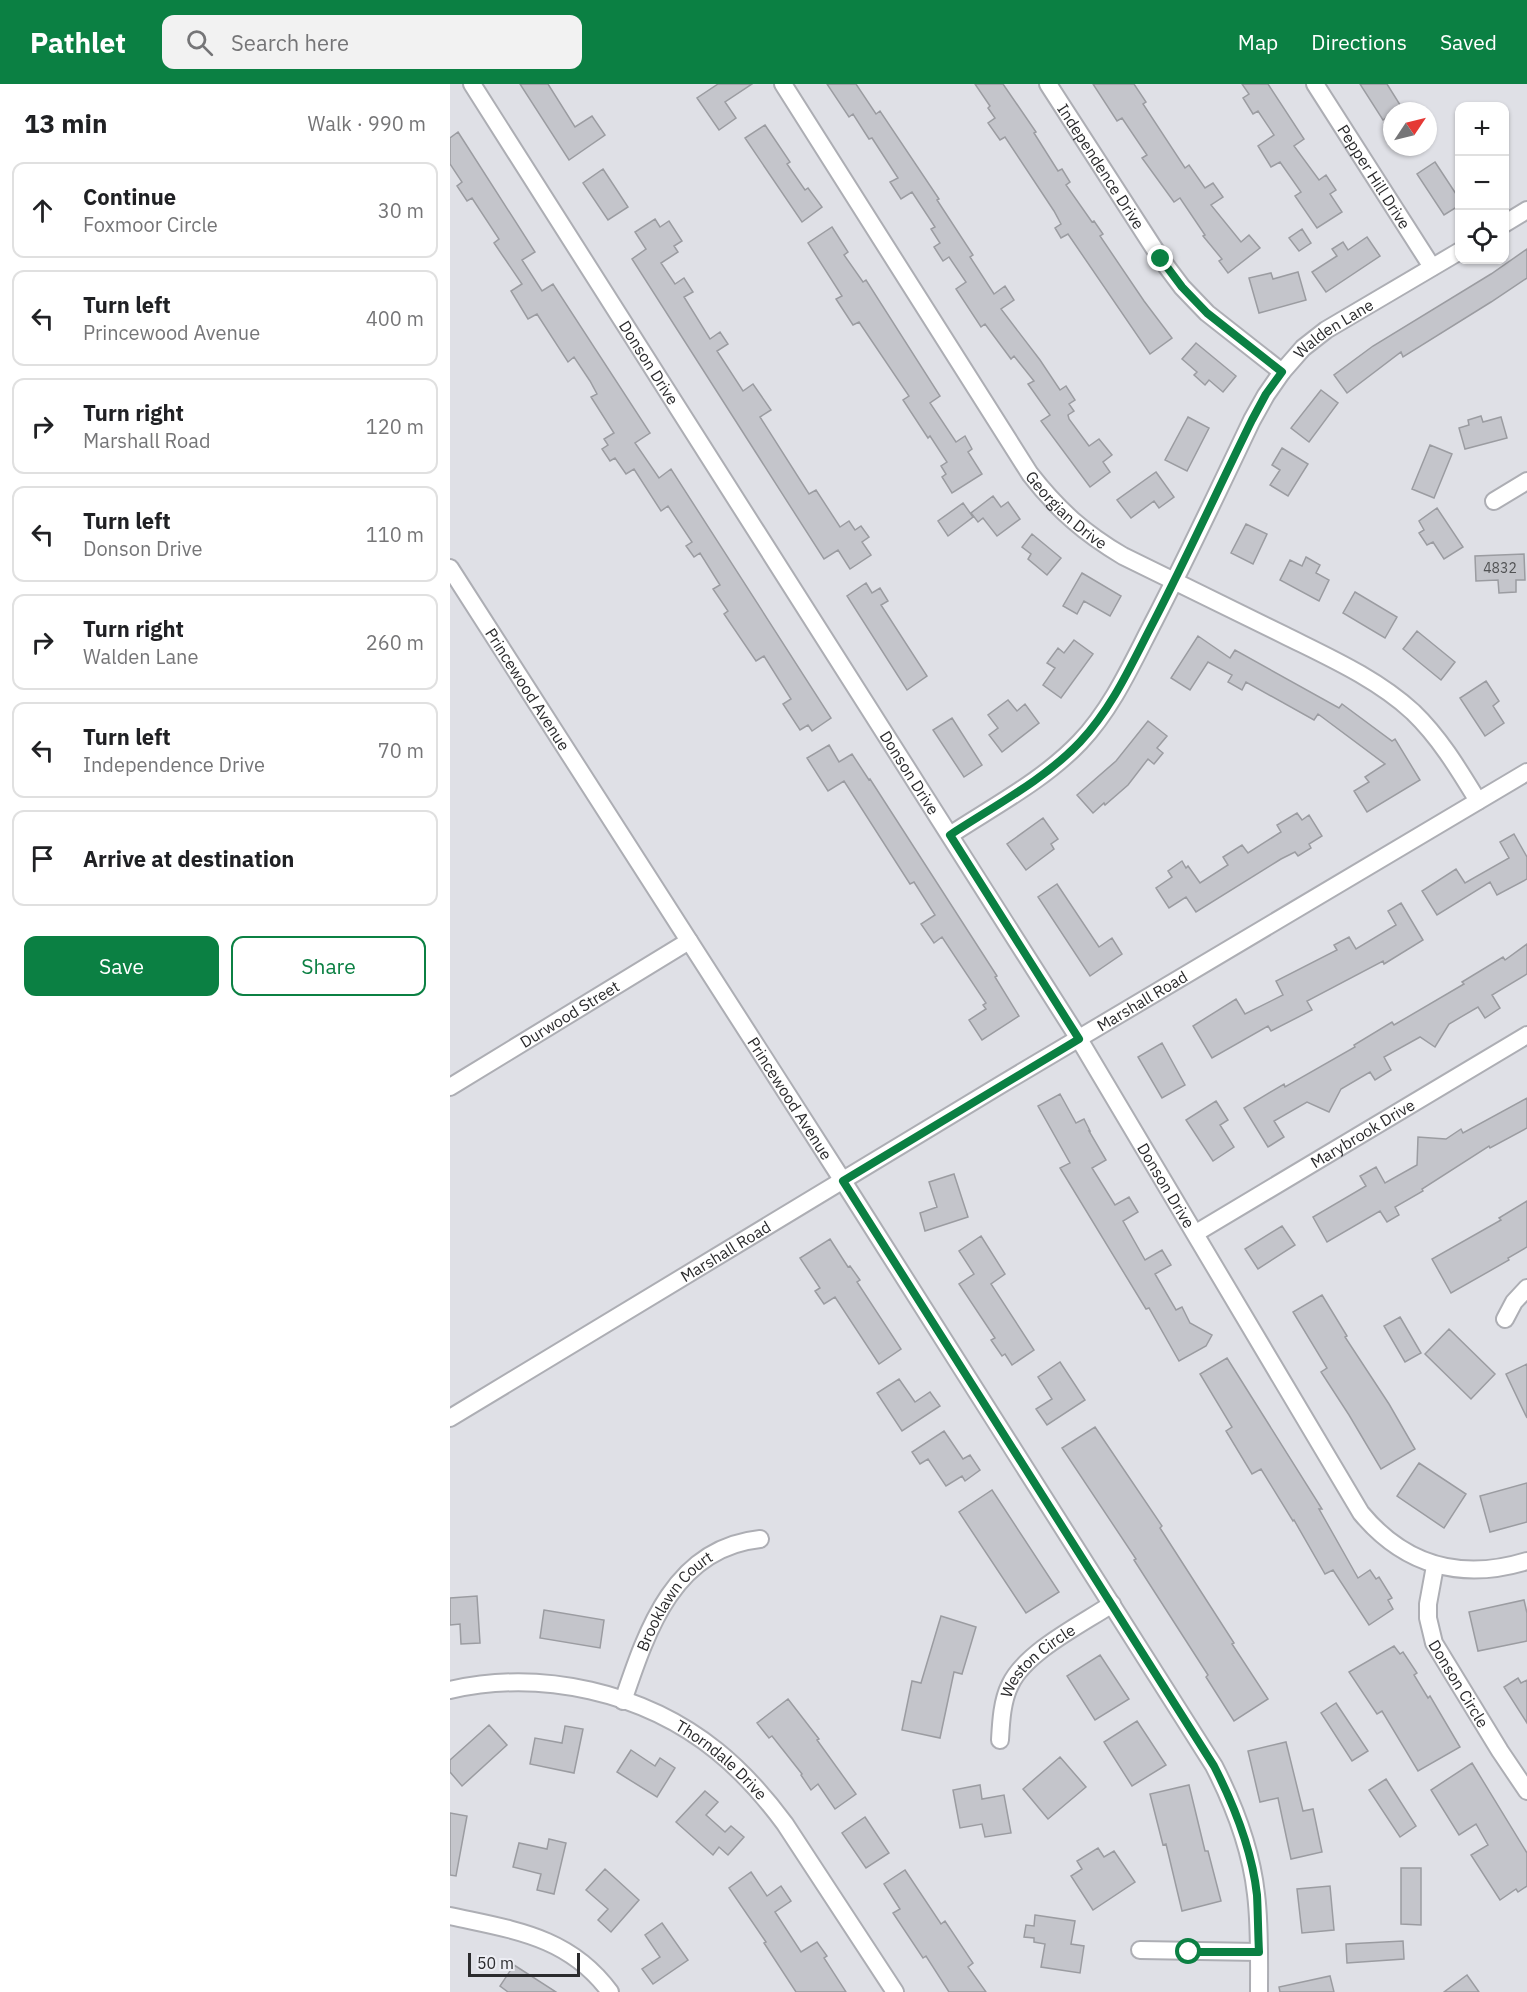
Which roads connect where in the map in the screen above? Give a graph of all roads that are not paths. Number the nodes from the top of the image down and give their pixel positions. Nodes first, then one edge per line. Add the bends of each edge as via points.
1 (472, 84) edge
2 (783, 84) edge
3 (1048, 84) edge
4 (1316, 84) edge
5 (1527, 210) edge
6 (1509, 221) edge
7 (1455, 254) edge
8 (1432, 267) junction
9 (1282, 372) junction
10 (1527, 481) edge
11 (1494, 501) dead end
12 (450, 568) edge
13 (1174, 581) junction
14 (1527, 772) edge
15 (1478, 801) junction
16 (950, 835) junction
17 (689, 941) junction
18 (1527, 1035) edge
19 (1079, 1039) junction
20 (450, 1087) edge
21 (843, 1181) junction
22 (1196, 1233) junction
23 (1527, 1288) edge
24 (1505, 1319) dead end
25 (450, 1418) edge
26 (760, 1539) dead end
27 (1527, 1561) edge
28 (1436, 1566) junction
29 (1112, 1604) junction
30 (450, 1690) edge
31 (623, 1701) junction
32 (1000, 1740) dead end
33 (1527, 1791) edge
34 (450, 1916) edge
35 (1140, 1950) dead end
36 (1259, 1952) junction
37 (610, 1992) edge
38 (895, 1992) edge
39 (1259, 1992) edge

1 - 16 street, Donson Drive
2 - 13 street, Georgian Drive via 1030,474 1051,501 1096,540
3 - 9 street, Independence Drive via 1182,287 1207,313
4 - 8 street, Pepper Hill Drive
5 - 6 street
7 - 8 street, Walden Lane
8 - 9 street, Walden Lane via 1326,330
9 - 13 street, Walden Lane via 1252,420
10 - 11 street
12 - 17 street, Princewood Avenue
13 - 15 street, Georgian Drive via 1390,693 1432,733
13 - 16 street, Walden Lane via 1119,690 1080,742 1026,786
14 - 15 street, Marshall Road
15 - 19 street, Marshall Road
16 - 19 street, Donson Drive
17 - 20 street, Durwood Street
17 - 21 street, Princewood Avenue
18 - 22 street, Marybrook Drive
19 - 21 street, Marshall Road
19 - 22 street, Donson Drive
21 - 25 street, Marshall Road
21 - 29 street, Princewood Avenue
22 - 28 street, Donson Drive via 1361,1513 1390,1542
23 - 24 street
26 - 31 street, Brooklawn Court via 724,1546 707,1556 673,1590 641,1646
27 - 28 street, Donson Drive via 1458,1570
28 - 33 street, Donson Circle via 1428,1604 1434,1643
29 - 32 street, Weston Circle via 1032,1656 1019,1669 1005,1697
29 - 36 street, Princewood Avenue via 1214,1766 1240,1822 1257,1895
30 - 31 street, Thorndale Drive via 505,1682 539,1683 572,1687
31 - 38 street, Thorndale Drive via 690,1732 742,1773 785,1824
34 - 37 street via 549,1941 591,1969
35 - 36 street
36 - 39 street, Princewood Avenue

